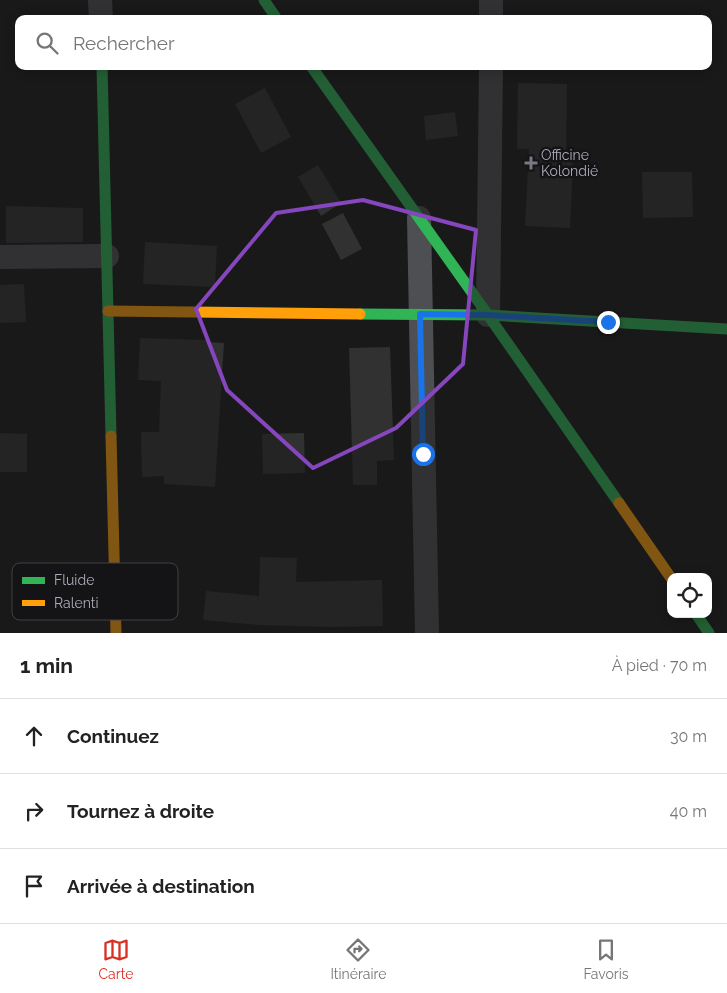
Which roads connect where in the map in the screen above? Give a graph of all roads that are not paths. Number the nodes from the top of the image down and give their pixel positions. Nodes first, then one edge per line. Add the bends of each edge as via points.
1 (100, 0) edge
2 (264, 0) edge
3 (491, 0) edge
4 (101, 15) edge
5 (274, 15) edge
6 (491, 15) edge
7 (102, 70) edge
8 (314, 70) edge
9 (491, 70) edge
10 (419, 218) junction
11 (107, 256) junction
12 (0, 257) edge
13 (108, 311) junction
14 (420, 314) junction
15 (488, 315) junction
16 (727, 329) edge
17 (114, 563) edge
18 (668, 573) edge
19 (699, 618) edge
20 (116, 620) edge
21 (116, 633) edge
22 (427, 633) edge
23 (709, 633) edge

1 - 4 street
2 - 5 street
3 - 6 street
7 - 11 street
8 - 10 street
9 - 15 street
10 - 14 street
10 - 15 street
11 - 12 street
11 - 13 street
13 - 14 street
13 - 17 street
14 - 15 street
14 - 22 street
15 - 16 street
15 - 18 street
19 - 23 street
20 - 21 street

